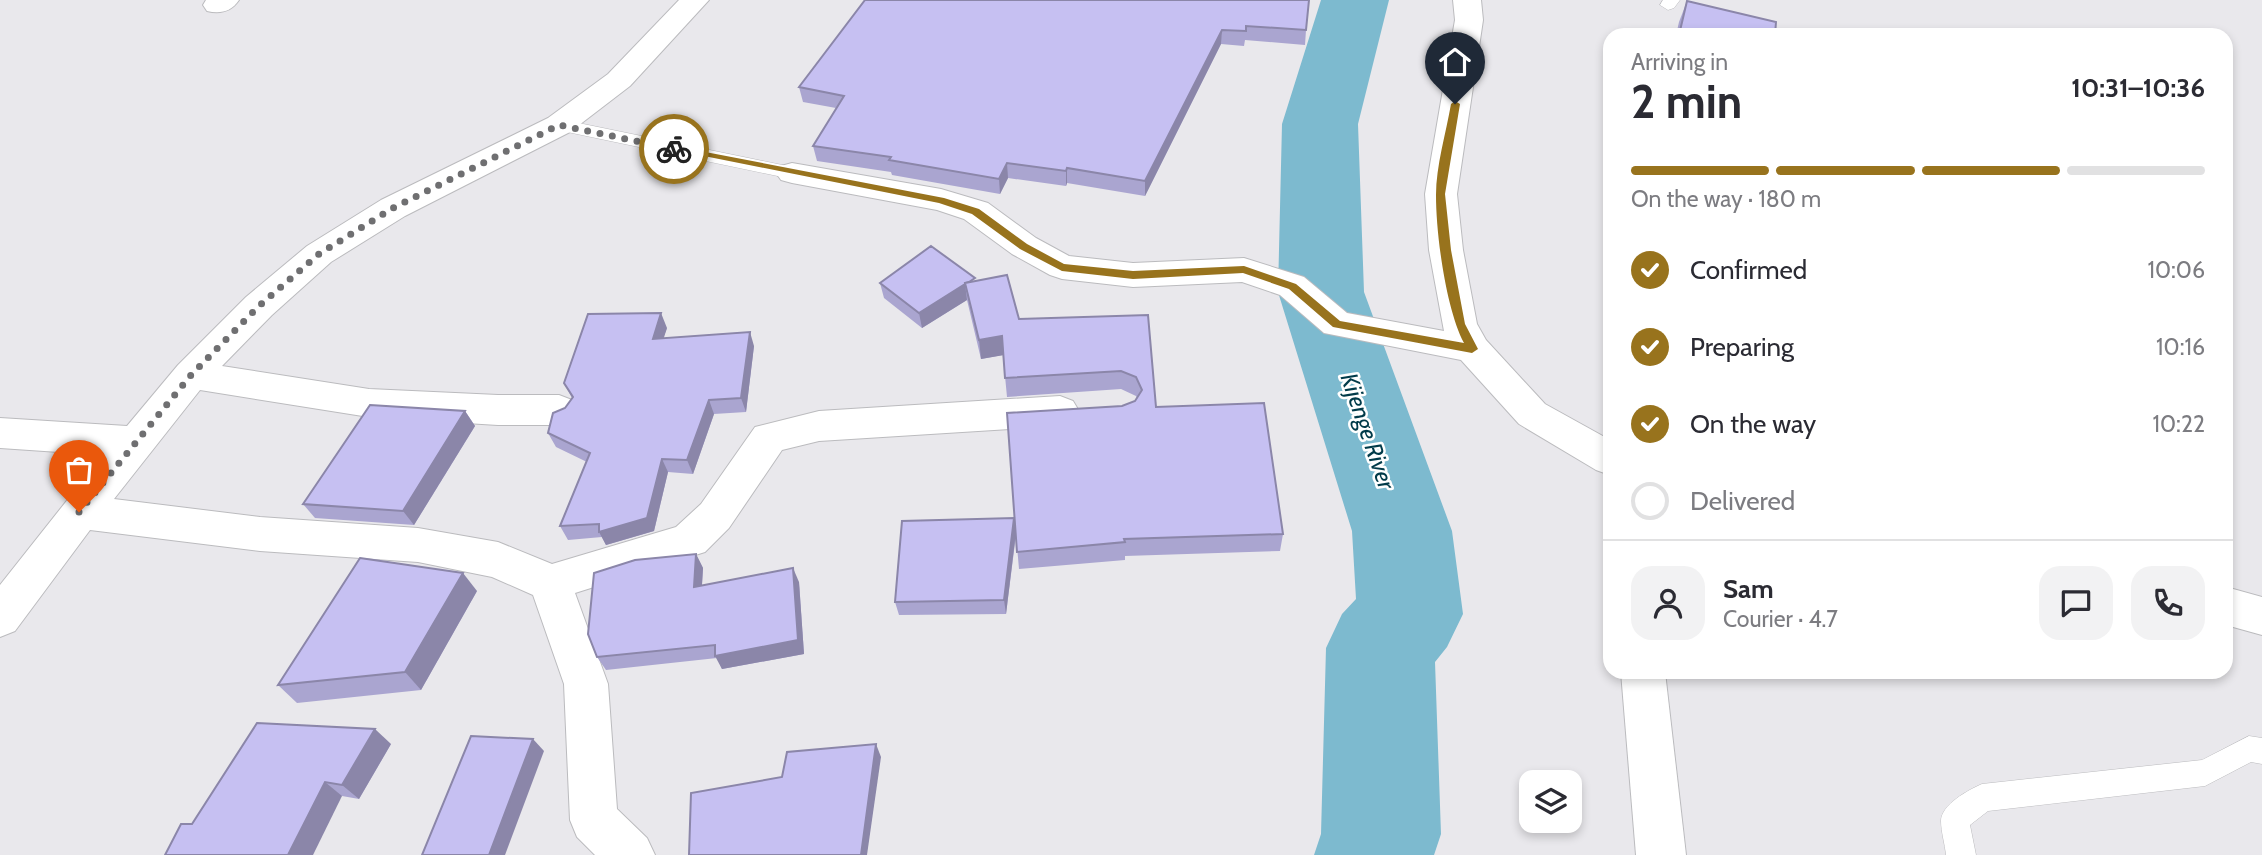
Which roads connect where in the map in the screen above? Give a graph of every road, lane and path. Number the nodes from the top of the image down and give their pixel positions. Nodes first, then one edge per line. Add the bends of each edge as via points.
1 (695, 0) edge
2 (1467, 0) edge
3 (559, 125) junction
4 (792, 173) joint
5 (1456, 346) junction
6 (191, 375) junction
7 (1094, 409) edge
8 (559, 410) edge
9 (0, 433) edge
10 (136, 442) junction
11 (1603, 455) edge
12 (79, 512) junction
13 (550, 583) junction
14 (2233, 608) edge
15 (2262, 615) edge
16 (0, 618) edge
17 (1644, 679) edge
18 (2262, 751) edge
19 (630, 855) edge
20 (1661, 855) edge
21 (1961, 855) edge

1 - 3 street via 619,80
2 - 5 street via 1469,20 1441,194 1459,324
3 - 4 lane
3 - 6 street via 393,208 319,254
4 - 5 street via 941,200 976,211 1062,268 1133,275 1244,270 1292,286 1337,324
5 - 11 street via 1532,414
6 - 8 street via 369,402
6 - 10 street
7 - 13 street via 820,426 769,438 715,516 690,540
9 - 10 street
10 - 12 street
12 - 13 street via 260,534 418,545 498,560
12 - 16 street
13 - 19 street via 586,684 594,820
14 - 15 street
17 - 20 street
18 - 21 lane via 2249,749 2205,773 1982,798 1955,819

